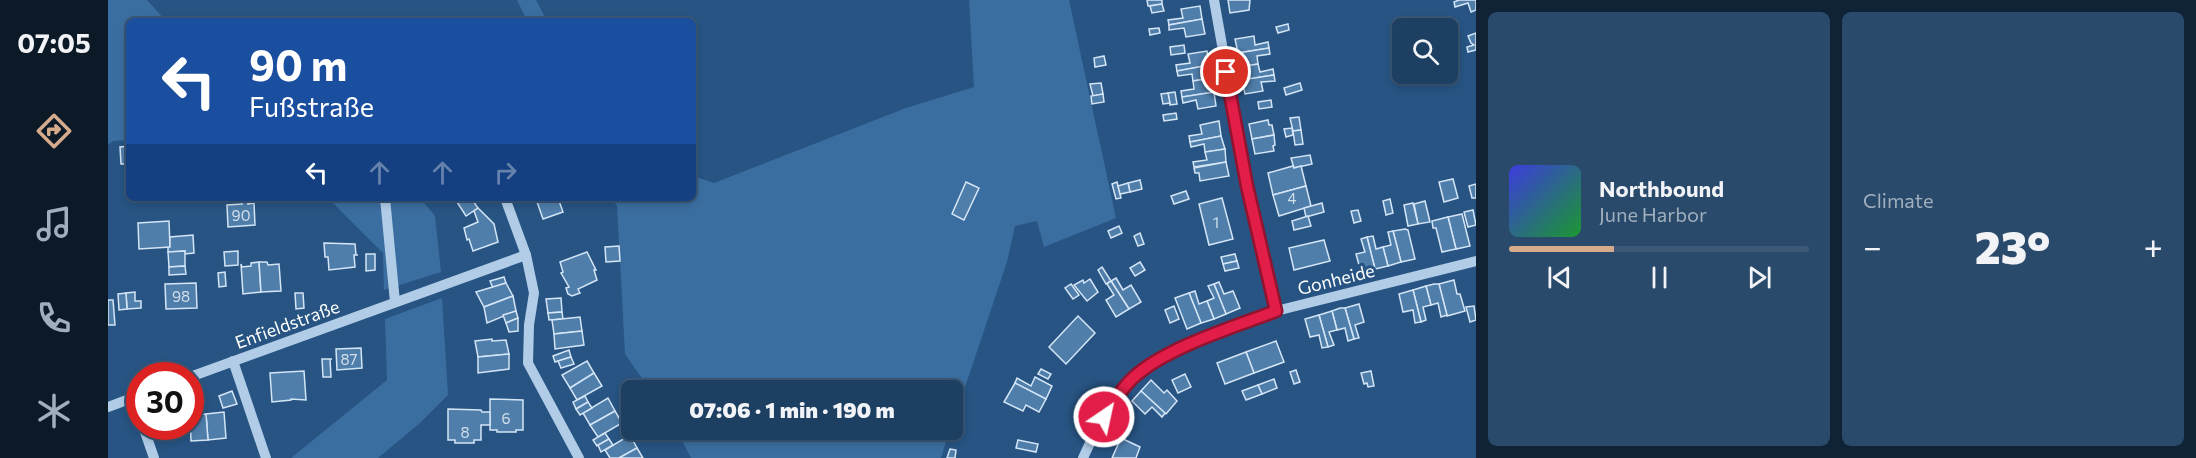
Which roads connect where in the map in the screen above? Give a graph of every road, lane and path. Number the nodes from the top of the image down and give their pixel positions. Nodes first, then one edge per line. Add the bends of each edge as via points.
1 (1214, 0) edge
2 (385, 201) edge
3 (506, 201) edge
4 (526, 255) junction
5 (1476, 261) edge
6 (395, 302) junction
7 (1276, 311) junction
8 (233, 361) junction
9 (204, 372) edge
10 (126, 400) edge
11 (108, 407) edge
12 (148, 440) edge
13 (154, 458) edge
14 (266, 458) edge
15 (579, 458) edge
16 (1083, 458) edge

1 - 7 street via 1247,186
2 - 6 street
3 - 4 street
4 - 6 street, Enfieldstraße
4 - 15 street via 534,292 528,363
5 - 7 street, Gonheide
6 - 8 street, Enfieldstraße
7 - 16 street, Gonheide via 1160,357 1146,367 1112,403
8 - 9 street, Enfieldstraße
8 - 14 street
10 - 11 street
12 - 13 street

